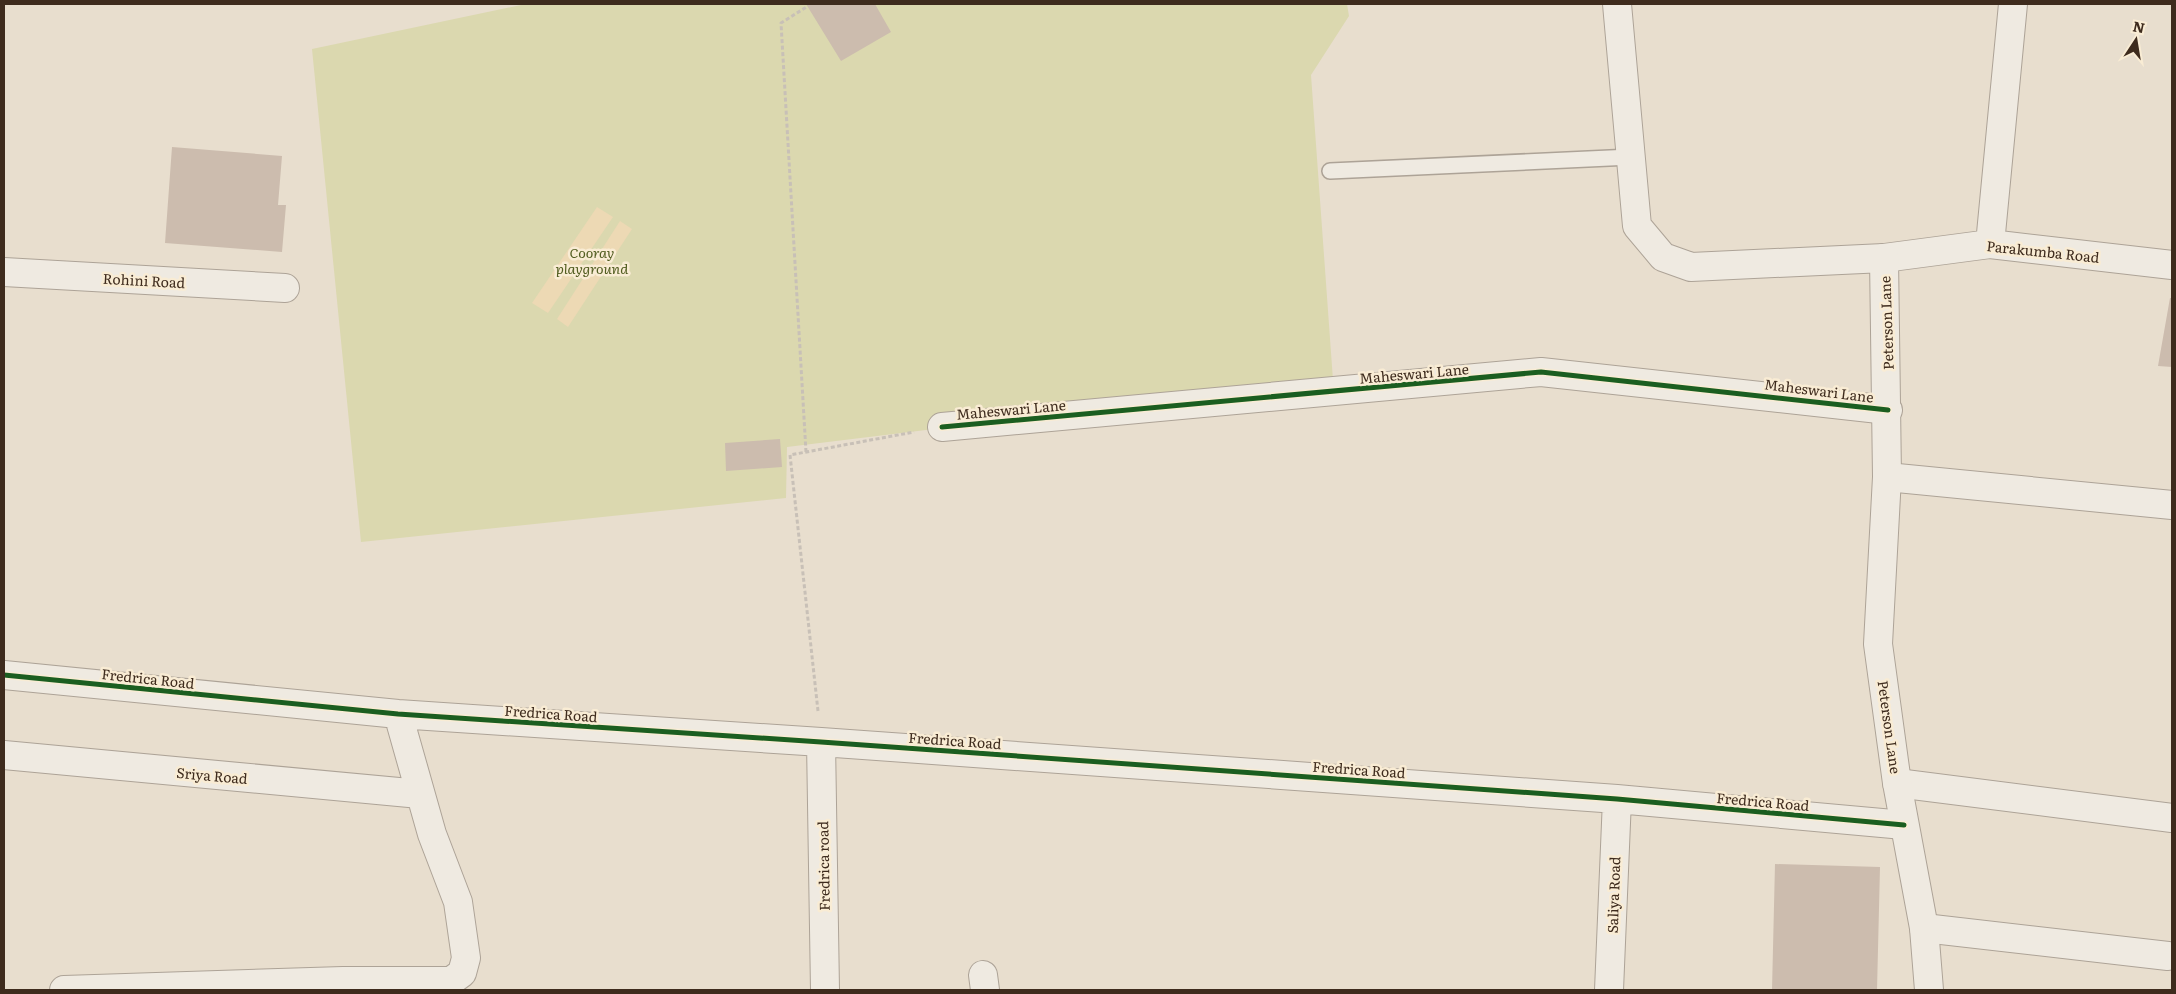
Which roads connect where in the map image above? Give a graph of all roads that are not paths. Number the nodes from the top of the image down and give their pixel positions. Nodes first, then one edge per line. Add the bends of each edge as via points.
1 (1617, 4) edge
2 (2013, 4) edge
3 (1631, 158) junction
4 (1330, 171) dead end
5 (1990, 244) junction
6 (1884, 258) junction
7 (2172, 265) edge
8 (4, 272) edge
9 (285, 288) dead end
10 (1888, 410) junction
11 (942, 427) road end
12 (1887, 477) junction
13 (2172, 505) edge
14 (4, 675) edge
15 (398, 714) junction
16 (821, 742) junction
17 (4, 756) edge
18 (1897, 783) junction
19 (420, 794) junction
20 (1617, 799) junction
21 (2172, 818) edge
22 (1904, 825) junction
23 (1924, 928) junction
24 (2168, 956) dead end
25 (64, 990) edge
26 (825, 990) edge
27 (1609, 990) edge
28 (1929, 990) edge

1 - 3 street, Peterson Lane
2 - 5 street
3 - 4 lane
3 - 6 street, Peterson Lane via 1637,226 1663,257 1691,268
5 - 6 street, Parakumba Road
5 - 7 street, Parakumba Road
6 - 10 street, Peterson Lane
8 - 9 street, Rohini Road
10 - 11 street, Maheswari Lane via 1541,372
10 - 12 street, Peterson Lane
12 - 13 street
12 - 18 street, Peterson Lane via 1878,644
14 - 15 street, Fredrica Road
15 - 16 street, Fredrica Road
15 - 19 street
16 - 20 street, Fredrica Road
16 - 26 street, Fredrica road
17 - 19 street, Sriya Road
18 - 21 street
18 - 22 street, Peterson Lane
19 - 25 street via 458,902 466,958 462,973 451,981 343,981
20 - 22 street, Fredrica Road
20 - 27 street, Saliya Road
22 - 23 street, Peterson Lane
23 - 24 street
23 - 28 street, Peterson Lane

